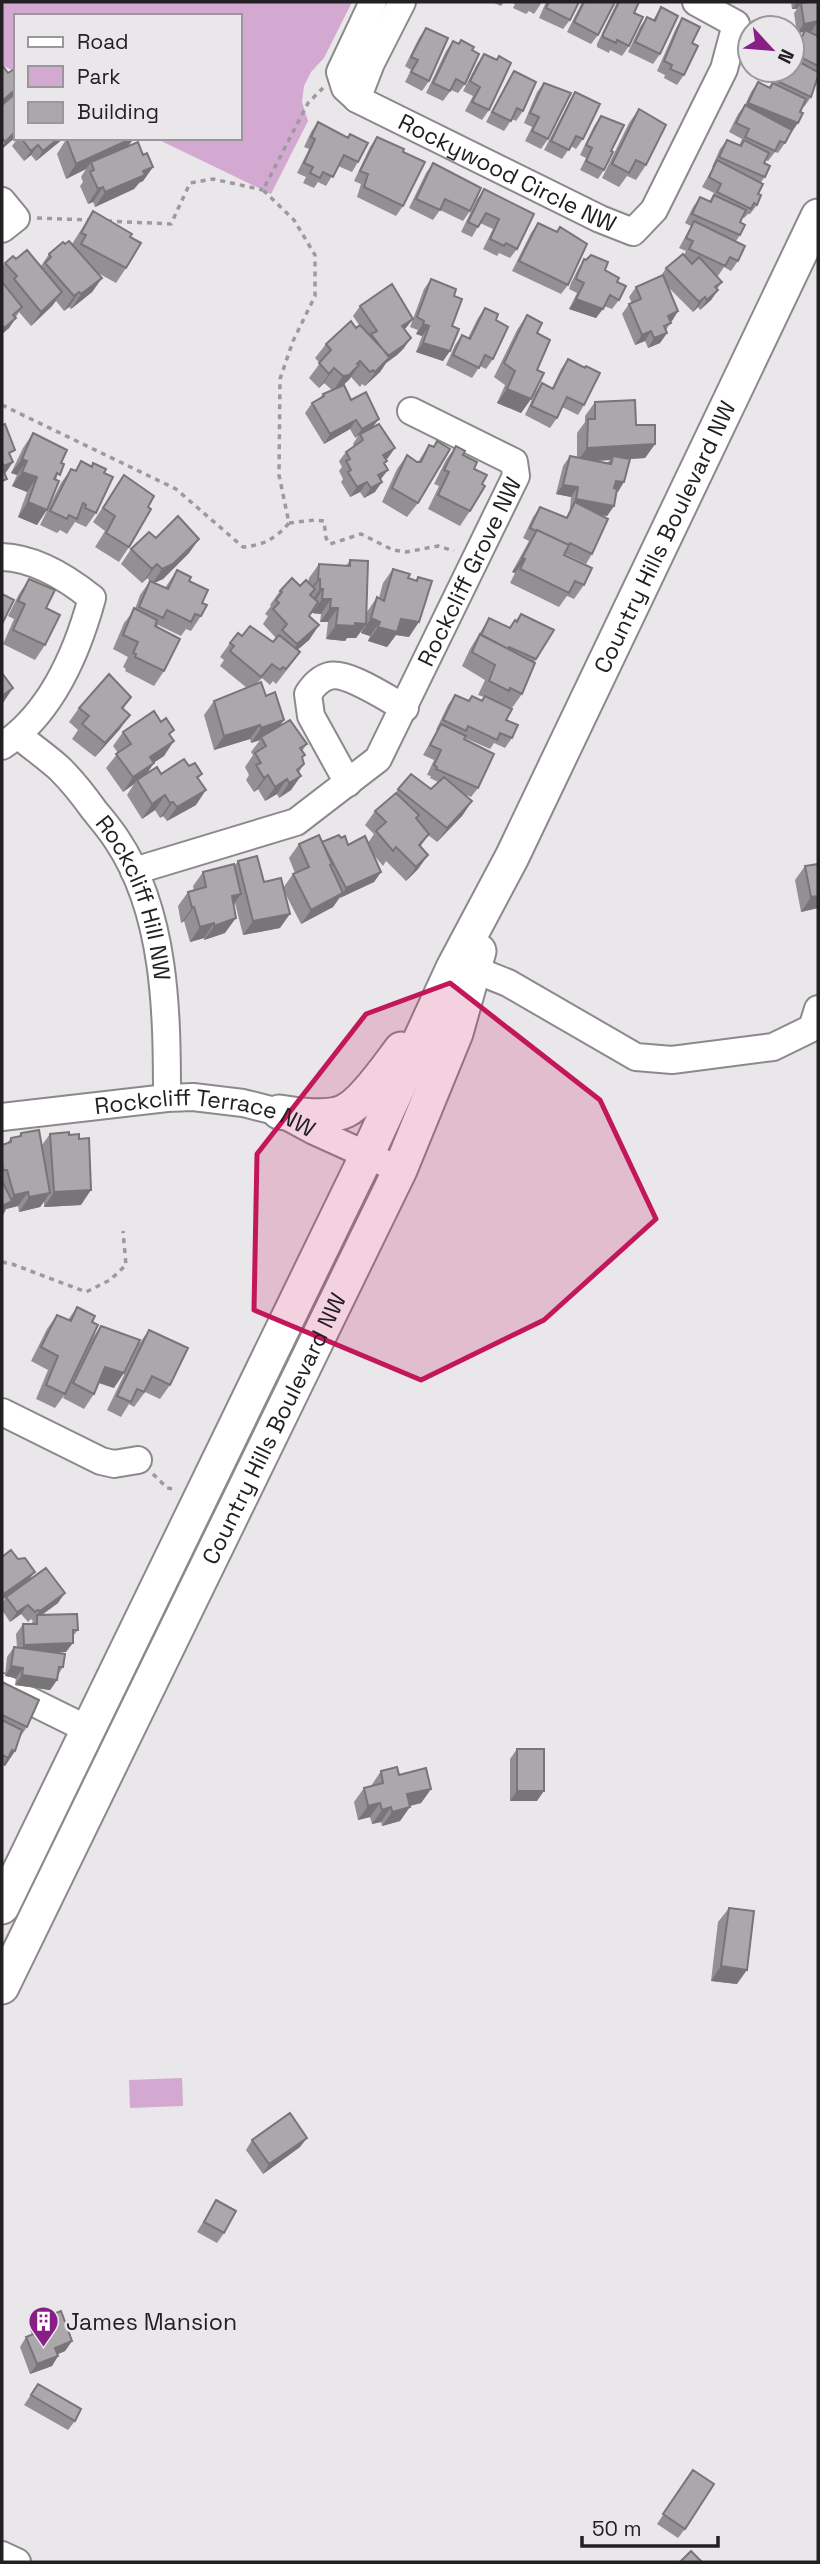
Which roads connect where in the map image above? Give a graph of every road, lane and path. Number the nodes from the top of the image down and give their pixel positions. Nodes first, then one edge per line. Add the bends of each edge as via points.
1 (373, 2) edge
2 (402, 2) edge
3 (696, 2) edge
4 (340, 72) junction
5 (357, 99) junction
6 (263, 190) junction
7 (7, 216) edge
8 (818, 216) edge
9 (94, 220) edge
10 (107, 221) edge
11 (2, 405) edge
12 (411, 411) dead end
13 (289, 523) junction
14 (2, 557) edge
15 (476, 559) junction
16 (405, 708) junction
17 (10, 741) edge
18 (348, 783) junction
19 (134, 871) junction
20 (456, 976) junction
21 (818, 1009) edge
22 (167, 1098) junction
23 (279, 1112) junction
24 (2, 1117) edge
25 (368, 1155) junction
26 (400, 1170) junction
27 (123, 1231) dead end
28 (2, 1262) edge
29 (2, 1412) edge
30 (138, 1460) dead end
31 (2, 1688) edge
32 (87, 1729) junction
33 (2, 1907) edge
34 (2, 1987) edge
35 (2, 2555) edge
36 (17, 2562) edge

1 - 4 street
2 - 5 street
3 - 5 street, Rockywood Circle NW via 736,24 724,69 653,211 633,232
4 - 5 street via 345,88
4 - 6 path via 308,103
6 - 10 path via 213,179 190,183 171,224
6 - 13 path via 294,220 315,255 315,296 280,379 279,475
7 - 9 path
8 - 20 main road, Country Hills Boulevard NW
11 - 13 path via 176,489 243,547 267,543
12 - 15 street, Rockcliff Grove NW via 514,462 516,476
13 - 15 path via 324,522 330,544 361,534 393,550 438,546
14 - 17 street via 19,558 71,581 92,598 83,631 60,680 39,714
15 - 16 street, Rockcliff Grove NW
16 - 18 street, Rockcliff Grove NW via 378,760
16 - 18 street via 343,676 328,676 315,683 308,694 311,716
17 - 19 street, Rockcliff Hill NW via 61,770 118,841
18 - 19 street, Rockcliff Grove NW via 296,822
19 - 22 street, Rockcliff Hill NW via 146,901 160,968
20 - 21 street via 508,983 636,1057 673,1060 773,1047 812,1028
20 - 23 main road via 375,1085 345,1112 307,1116
20 - 25 main road, Country Hills Boulevard NW
20 - 26 main road, Country Hills Boulevard NW via 456,1033
22 - 23 street, Rockcliff Terrace NW via 243,1103
22 - 24 street, Rockcliff Terrace NW
23 - 25 street, Rockcliff Terrace NW
25 - 26 street, Rockcliff Terrace NW
25 - 32 main road, Country Hills Boulevard NW
26 - 34 main road, Country Hills Boulevard NW
27 - 28 path via 126,1265 86,1292
29 - 30 street via 101,1461
31 - 32 street
32 - 33 main road, Country Hills Boulevard NW
35 - 36 street

